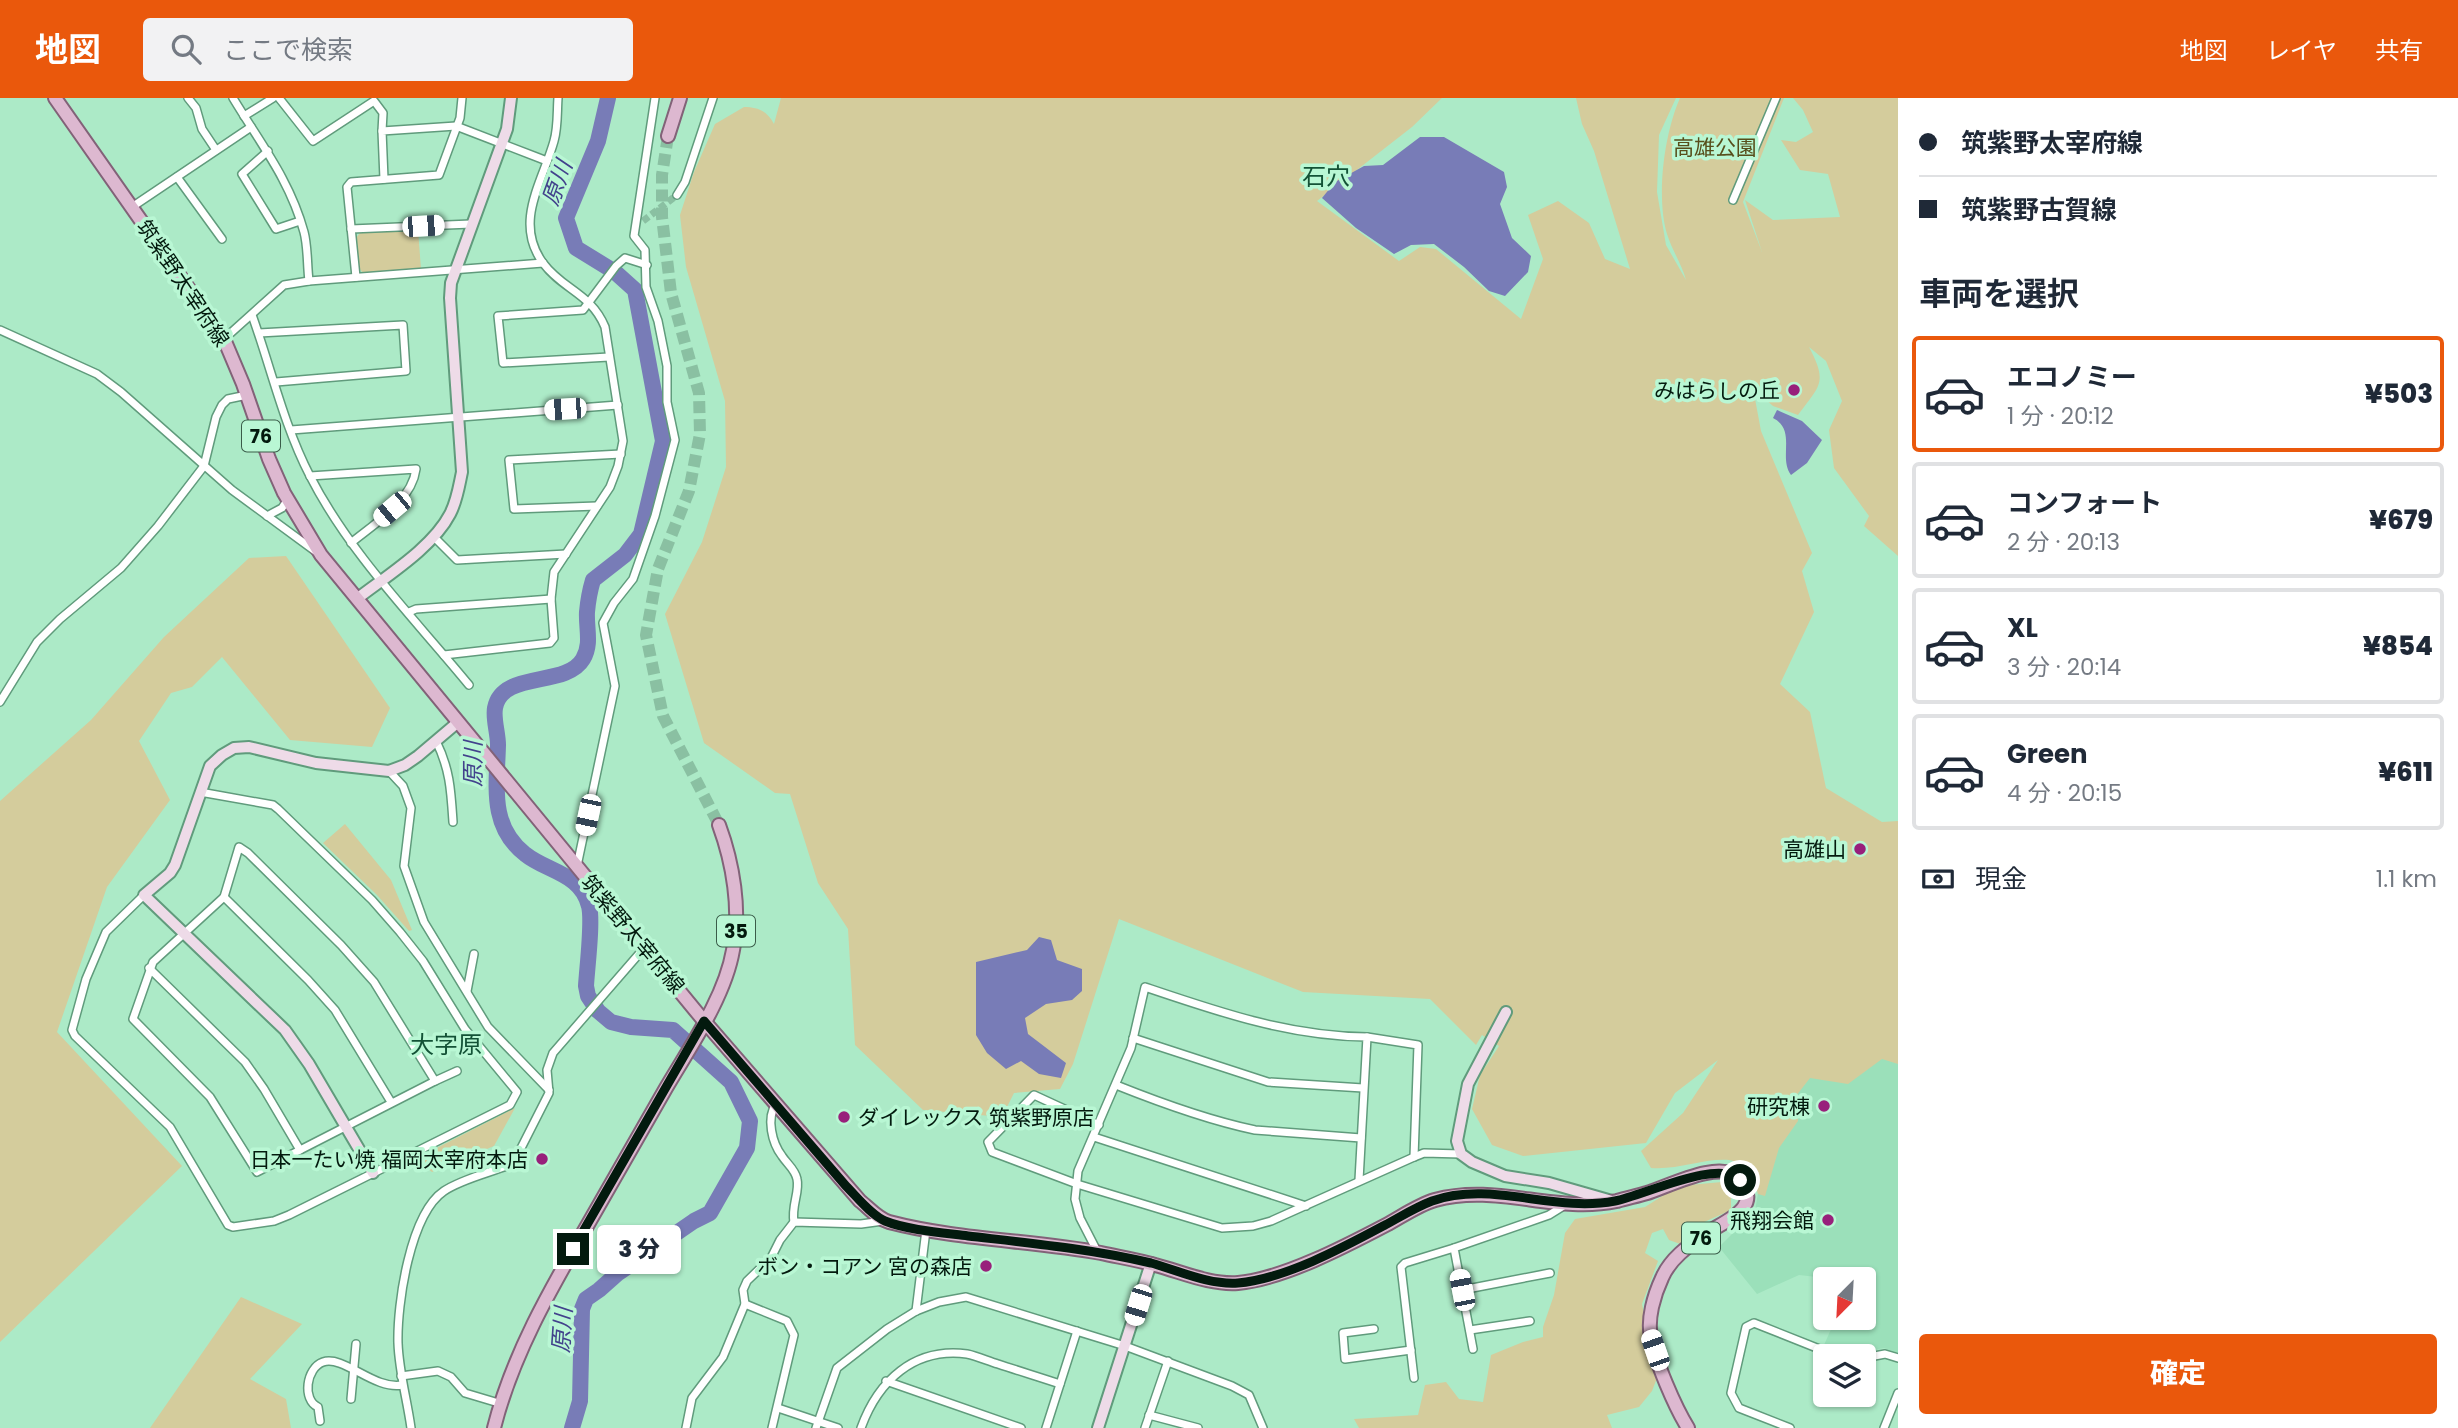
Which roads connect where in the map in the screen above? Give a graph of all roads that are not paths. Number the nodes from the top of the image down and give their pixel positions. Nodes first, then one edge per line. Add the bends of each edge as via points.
1 (55, 98) edge
2 (188, 98) edge
3 (233, 98) edge
4 (272, 98) edge
5 (279, 98) edge
6 (462, 98) edge
7 (511, 98) edge
8 (558, 98) edge
9 (655, 98) edge
10 (672, 98) edge
11 (680, 98) edge
12 (713, 98) edge
13 (1776, 98) edge
14 (244, 116) junction
15 (456, 126) junction
16 (251, 127) junction
17 (382, 131) junction
18 (501, 143) junction
19 (216, 150) junction
20 (268, 150) junction
21 (547, 161) junction
22 (177, 177) junction
23 (384, 179) junction
24 (677, 194) tunnel mouth
25 (1733, 200) dead end
26 (132, 207) junction
27 (300, 220) junction
28 (643, 221) tunnel mouth
29 (471, 224) junction
30 (635, 226) junction
31 (351, 229) junction
32 (222, 239) dead end
33 (543, 263) junction
34 (647, 265) junction
35 (455, 269) junction
36 (356, 277) junction
37 (309, 281) junction
38 (590, 303) junction
39 (252, 315) junction
40 (0, 330) edge
41 (258, 333) junction
42 (223, 339) junction
43 (609, 357) junction
44 (276, 382) junction
45 (247, 395) junction
46 (618, 405) junction
47 (458, 416) junction
48 (290, 430) junction
49 (621, 454) junction
50 (204, 466) junction
51 (310, 477) junction
52 (288, 499) junction
53 (597, 506) junction
54 (267, 516) junction
55 (434, 537) junction
56 (351, 543) junction
57 (566, 554) junction
58 (321, 555) junction
59 (382, 580) junction
60 (358, 598) junction
61 (551, 599) junction
62 (409, 612) junction
63 (444, 655) junction
64 (469, 685) dead end
65 (0, 702) edge
66 (457, 723) junction
67 (436, 741) junction
68 (389, 771) junction
69 (200, 792) junction
70 (453, 822) dead end
71 (719, 825) tunnel mouth
72 (577, 866) junction
73 (144, 895) junction
74 (224, 897) junction
75 (184, 933) junction
76 (645, 947) junction
77 (474, 954) dead end
78 (149, 968) junction
79 (466, 992) junction
80 (1506, 1012) dead end
81 (701, 1027) junction
82 (1367, 1037) junction
83 (1133, 1038) junction
84 (457, 1071) dead end
85 (435, 1081) junction
86 (1116, 1085) junction
87 (1363, 1088) junction
88 (549, 1090) junction
89 (391, 1102) junction
90 (776, 1104) junction
91 (1099, 1125) junction
92 (346, 1127) junction
93 (1094, 1137) junction
94 (1362, 1139) junction
95 (300, 1150) junction
96 (1461, 1154) junction
97 (1414, 1157) junction
98 (373, 1173) junction
99 (1360, 1180) junction
100 (1077, 1184) junction
101 (1614, 1201) junction
102 (1566, 1205) junction
103 (1306, 1206) junction
104 (884, 1221) junction
105 (794, 1222) junction
106 (926, 1230) junction
107 (1454, 1248) junction
108 (1098, 1253) junction
109 (1151, 1264) junction
110 (1550, 1273) dead end
111 (1462, 1290) junction
112 (745, 1304) junction
113 (916, 1311) junction
114 (1530, 1321) dead end
115 (1374, 1329) dead end
116 (1470, 1330) junction
117 (1077, 1331) junction
118 (356, 1344) dead end
119 (1125, 1346) junction
120 (1813, 1346) edge
121 (1473, 1349) dead end
122 (1411, 1350) junction
123 (1876, 1356) edge
124 (1898, 1358) edge
125 (1168, 1361) junction
126 (353, 1368) junction
127 (401, 1376) junction
128 (1414, 1378) dead end
129 (886, 1381) junction
130 (1060, 1384) junction
131 (402, 1385) junction
132 (1898, 1393) edge
133 (351, 1399) dead end
134 (502, 1404) junction
135 (778, 1408) junction
136 (1895, 1411) edge
137 (1149, 1415) junction
138 (320, 1420) dead end
139 (817, 1425) edge
140 (411, 1428) edge
141 (494, 1428) edge
142 (686, 1428) edge
143 (772, 1428) edge
144 (838, 1428) edge
145 (861, 1428) edge
146 (1021, 1428) edge
147 (1046, 1428) edge
148 (1098, 1428) edge
149 (1145, 1428) edge
150 (1198, 1428) edge
151 (1263, 1428) edge
152 (1688, 1428) edge
153 (1790, 1428) edge
154 (1884, 1428) edge

1 - 26 main road, 筑紫野太宰府線 / 76
2 - 19 street
3 - 14 street
4 - 14 street
5 - 17 street via 313,141 374,101 383,113
6 - 15 street
7 - 18 street
8 - 21 street
9 - 30 street
10 - 11 main road via 668,136
12 - 24 street
13 - 25 street
14 - 16 street
15 - 17 street
15 - 18 street
15 - 23 street via 439,175
16 - 19 street
16 - 20 street
17 - 23 street
18 - 21 street
18 - 29 street
19 - 22 street
20 - 27 street
20 - 27 street via 242,174 276,229
21 - 33 street via 530,216 531,234
22 - 26 street
22 - 32 street
23 - 31 street via 351,181 346,187
26 - 42 main road, 筑紫野太宰府線 / 76
27 - 37 street
28 - 30 street
29 - 31 street
29 - 35 street
30 - 34 street
31 - 36 street
33 - 35 street
33 - 38 street
34 - 38 street via 625,258
34 - 72 street via 646,287 667,366 667,402 675,440 633,579 603,623 615,686
35 - 36 street
35 - 47 street via 450,298
36 - 37 street
37 - 39 street via 284,285
38 - 43 street via 605,327
38 - 43 street via 583,310 498,316 503,363
39 - 41 street
39 - 42 street
40 - 50 street via 97,374
41 - 44 street
41 - 44 street via 403,325 406,371
42 - 45 main road, 筑紫野太宰府線 / 76
43 - 46 street
44 - 48 street
45 - 50 street via 222,405
45 - 52 main road, 筑紫野太宰府線 / 76
46 - 47 street
46 - 49 street
47 - 48 street
47 - 55 street via 462,472 452,511
48 - 51 street
49 - 53 street via 610,487
49 - 53 street via 509,460 514,509
50 - 54 street
50 - 65 street via 121,568 37,642
51 - 56 street
51 - 56 street via 416,469 402,499
52 - 54 street
52 - 58 main road, 筑紫野太宰府線 / 76
53 - 57 street
54 - 58 street
55 - 57 street via 457,560
55 - 59 street
56 - 59 street
57 - 61 street via 554,572
58 - 60 main road, 筑紫野太宰府線 / 76
59 - 60 street
59 - 62 street
60 - 66 main road, 筑紫野太宰府線 / 76
61 - 62 street
61 - 63 street via 551,643
62 - 63 street
63 - 64 street
66 - 67 street
66 - 72 main road, 筑紫野太宰府線 / 76
67 - 68 street via 405,765
67 - 70 street via 451,782
68 - 69 street via 234,748 211,766
68 - 79 street via 403,786 411,808 404,866 424,922
69 - 73 street via 175,865
69 - 98 street via 278,809 400,932 465,1029 517,1092 510,1105
71 - 81 main road, 35 via 732,878 736,925 729,967
72 - 76 main road, 筑紫野太宰府線 / 76
73 - 75 street
73 - 98 street via 106,932 72,1030 170,1127 228,1225 274,1221
74 - 75 street
74 - 85 street via 239,847 323,926 374,982
74 - 89 street via 335,1010
75 - 78 street
75 - 92 street via 285,1030
76 - 81 main road, 筑紫野太宰府線 / 76
76 - 88 street via 553,1053 547,1070
77 - 79 street
78 - 95 street via 245,1062
78 - 95 street via 133,1019 210,1097 257,1171
79 - 88 street via 488,1027
80 - 96 street via 1468,1084 1457,1141
81 - 90 main road, 筑紫野太宰府線 / 76
81 - 134 main road, 35 via 559,1273
82 - 83 street via 1289,1031 1145,987
82 - 87 street
82 - 97 street via 1418,1045
83 - 86 street
83 - 87 street via 1268,1082
84 - 85 street
85 - 89 street
86 - 91 street
86 - 94 street via 1255,1130
87 - 94 street
88 - 127 street via 516,1158 444,1191 425,1215 403,1285 398,1341
89 - 92 street
90 - 104 main road, 筑紫野太宰府線 / 76
90 - 105 street via 771,1131 780,1155 797,1179
91 - 93 street
91 - 100 street via 1034,1095 988,1142 992,1152
92 - 95 street
92 - 98 street
93 - 100 street
93 - 103 street
94 - 99 street
96 - 97 street
96 - 101 street via 1505,1176
97 - 99 street
99 - 103 street
100 - 103 street via 1222,1228 1253,1226
100 - 108 street via 1080,1218
101 - 102 main road, 筑紫野太宰府線 / 76
101 - 152 main road, 筑紫野太宰府線 / 76 via 1717,1172 1734,1174 1747,1195 1740,1213 1707,1233 1669,1266 1654,1301 1651,1337
102 - 107 street
102 - 109 main road, 筑紫野太宰府線 / 76 via 1484,1193 1456,1195 1430,1202 1338,1250 1263,1279 1236,1283 1209,1281
104 - 105 street
104 - 106 main road, 筑紫野太宰府線 / 76
105 - 112 street via 771,1258 747,1281
106 - 108 main road, 筑紫野太宰府線 / 76
106 - 113 street
107 - 111 street
107 - 122 street via 1401,1267
108 - 109 main road, 筑紫野太宰府線 / 76
109 - 119 street
110 - 111 street
111 - 116 street
112 - 135 street via 787,1321 794,1335
112 - 142 street via 723,1356 692,1398
113 - 117 street via 966,1297
113 - 139 street via 837,1368
114 - 116 street
115 - 122 street via 1343,1333 1345,1359
116 - 121 street
117 - 119 street
117 - 130 street
118 - 126 street
119 - 125 street
119 - 148 street
120 - 153 street via 1754,1323 1746,1327 1731,1393 1739,1408
122 - 128 street
123 - 124 street
125 - 137 street
125 - 151 street via 1249,1395
126 - 131 street via 382,1384
126 - 133 street
126 - 138 street via 327,1362 313,1372 308,1399 318,1407
127 - 131 street
127 - 134 street via 438,1371 451,1377 465,1393
129 - 130 street via 935,1354 967,1354
129 - 145 street
129 - 146 street
130 - 147 street
131 - 140 street
132 - 136 street
134 - 141 main road, 35
135 - 139 street
135 - 143 street
136 - 154 street
137 - 149 street
137 - 150 street
139 - 144 street

